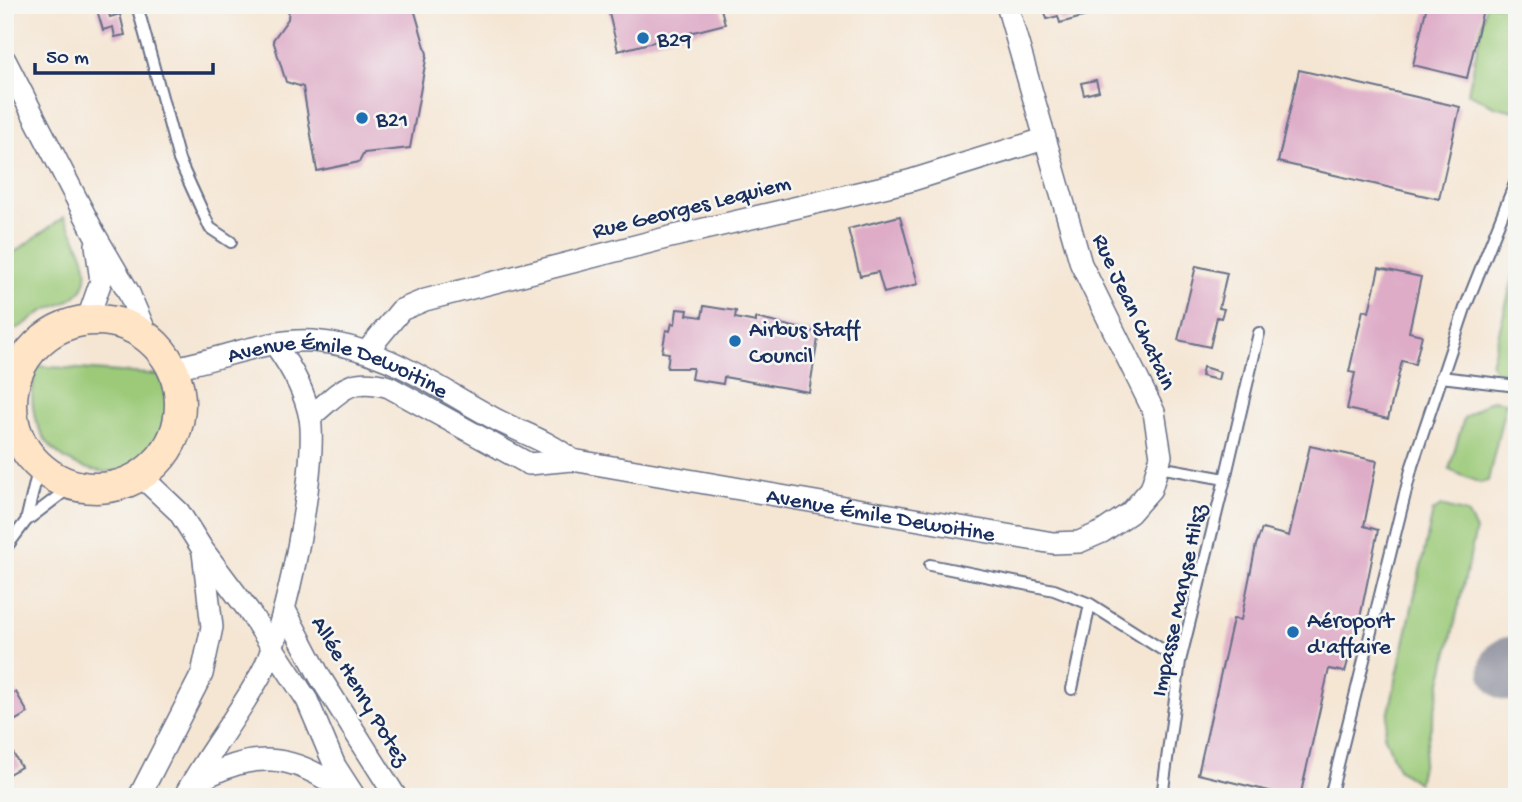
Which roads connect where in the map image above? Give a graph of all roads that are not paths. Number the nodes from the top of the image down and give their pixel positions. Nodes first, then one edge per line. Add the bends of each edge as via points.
1 (137, 5) edge
2 (1007, 5) edge
3 (5, 60) edge
4 (1044, 139) junction
5 (1517, 178) edge
6 (94, 233) junction
7 (232, 242) dead end
8 (87, 321) junction
9 (1259, 333) dead end
10 (149, 340) junction
11 (276, 346) junction
12 (368, 350) junction
13 (16, 355) edge
14 (172, 368) junction
15 (1441, 377) junction
16 (1517, 386) edge
17 (9, 416) edge
18 (310, 417) junction
19 (572, 460) junction
20 (39, 466) junction
21 (1159, 467) junction
22 (141, 476) junction
23 (1225, 479) junction
24 (73, 485) junction
25 (26, 521) junction
26 (5, 549) edge
27 (203, 550) junction
28 (930, 565) dead end
29 (1090, 604) junction
30 (285, 610) junction
31 (273, 649) junction
32 (1180, 661) junction
33 (1072, 689) dead end
34 (186, 792) edge
35 (139, 797) edge
36 (350, 797) edge
37 (355, 797) edge
38 (396, 797) edge
39 (1162, 797) edge
40 (1330, 797) edge

1 - 7 lane via 179,160 210,228
2 - 4 street, Rue Jean Chatain
3 - 6 street
4 - 12 street, Rue Georges Lequiem via 909,181 494,282 401,310
4 - 21 street, Rue Jean Chatain via 1081,264 1154,412
5 - 15 lane
6 - 8 street via 101,281
6 - 10 street via 128,291
8 - 10 main road via 131,328
8 - 13 main road via 53,332
9 - 23 lane
10 - 14 main road
11 - 12 street, Avenue Émile Dewoitine via 310,341
11 - 14 street, Avenue Émile Dewoitine via 243,349
11 - 18 street via 294,372
12 - 19 street, Avenue Émile Dewoitine via 498,421 558,448
13 - 17 main road
14 - 22 main road via 179,392 176,428 159,460
15 - 16 lane
15 - 40 lane via 1402,503
17 - 20 main road
18 - 19 street, Avenue Émile Dewoitine via 344,388 368,381 390,387 528,464
18 - 30 street via 307,487
19 - 21 street, Avenue Émile Dewoitine via 1053,543 1079,542 1130,513 1151,489
20 - 24 main road
20 - 25 lane
21 - 23 lane, Impasse Maryse Hilsz
22 - 24 main road via 107,487
22 - 27 street via 179,512
23 - 32 lane, Impasse Maryse Hilsz
24 - 25 lane
25 - 26 lane
27 - 31 street
27 - 35 street via 212,627 202,674
28 - 29 lane via 1054,590
29 - 32 lane
29 - 33 lane
30 - 31 street
30 - 38 street, Allée Henry Potez via 320,677
31 - 34 street via 262,674
31 - 37 street via 307,700 335,766
32 - 39 lane, Impasse Maryse Hilsz
34 - 36 street via 213,772 249,760 281,759 321,774

